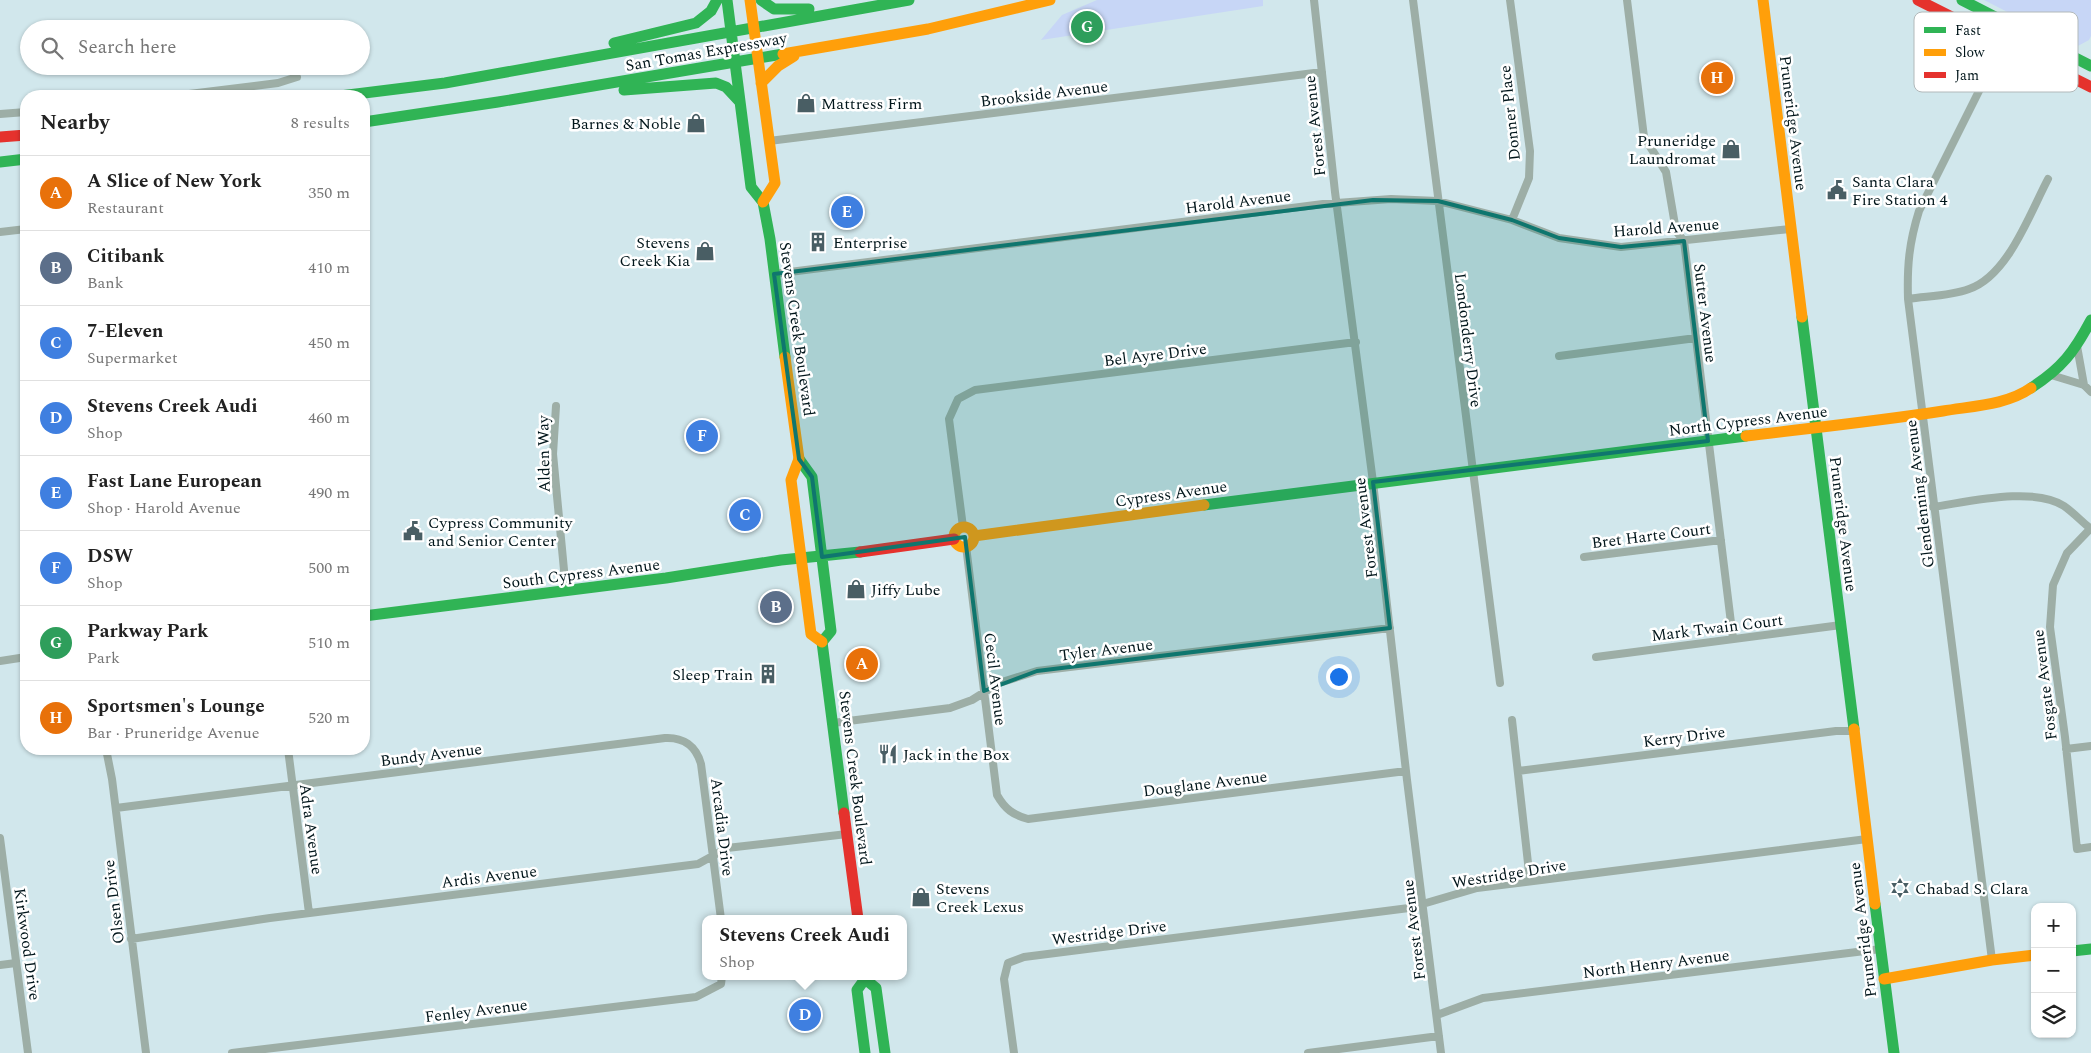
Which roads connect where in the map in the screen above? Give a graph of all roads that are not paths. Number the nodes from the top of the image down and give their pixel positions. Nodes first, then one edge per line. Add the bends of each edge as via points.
1 (717, 0) edge
2 (727, 0) edge
3 (750, 0) edge
4 (762, 0) edge
5 (909, 0) edge
6 (1050, 0) edge
7 (1314, 0) edge
8 (1413, 0) edge
9 (1510, 0) edge
10 (1627, 0) edge
11 (1762, 0) edge
12 (1918, 0) edge
13 (1962, 0) edge
14 (878, 6) junction
15 (1942, 12) edge
16 (1985, 12) edge
17 (754, 27) junction
18 (731, 31) junction
19 (808, 50) junction
20 (578, 58) junction
21 (758, 59) junction
22 (2078, 59) edge
23 (735, 62) junction
24 (2091, 66) edge
25 (1322, 72) junction
26 (297, 77) dead end
27 (2078, 80) edge
28 (762, 83) junction
29 (602, 86) junction
30 (2091, 87) edge
31 (226, 90) edge
32 (370, 92) edge
33 (1978, 92) edge
34 (740, 102) junction
35 (20, 112) edge
36 (0, 114) edge
37 (370, 121) edge
38 (20, 135) edge
39 (0, 137) edge
40 (769, 141) junction
41 (20, 160) edge
42 (0, 162) edge
43 (2048, 179) dead end
44 (1438, 201) junction
45 (763, 202) junction
46 (1337, 202) junction
47 (1512, 220) junction
48 (1790, 229) junction
49 (20, 230) edge
50 (0, 232) edge
51 (1684, 241) junction
52 (774, 274) junction
53 (1908, 299) junction
54 (2091, 320) edge
55 (1696, 338) junction
56 (1356, 342) junction
57 (2077, 345) junction
58 (1559, 356) dead end
59 (2051, 375) junction
60 (2084, 386) junction
61 (2091, 392) edge
62 (556, 406) dead end
63 (1923, 414) junction
64 (1815, 428) junction
65 (1708, 441) junction
66 (799, 459) junction
67 (1472, 472) junction
68 (1373, 482) junction
69 (1933, 507) junction
70 (963, 527) junction
71 (2090, 529) edge
72 (974, 536) junction
73 (954, 539) junction
74 (1720, 540) junction
75 (966, 546) junction
76 (822, 557) junction
77 (1584, 557) dead end
78 (801, 560) junction
79 (566, 591) junction
80 (370, 615) edge
81 (1841, 625) junction
82 (1390, 628) junction
83 (1733, 639) junction
84 (822, 642) junction
85 (1596, 657) dead end
86 (20, 658) edge
87 (0, 661) edge
88 (1500, 683) dead end
89 (984, 691) junction
90 (1512, 720) dead end
91 (833, 723) junction
92 (1853, 731) junction
93 (688, 744) joint
94 (2091, 746) edge
95 (2066, 749) junction
96 (107, 755) edge
97 (289, 755) edge
98 (1406, 771) junction
99 (1518, 771) junction
100 (292, 785) junction
101 (116, 808) junction
102 (1008, 811) joint
103 (847, 834) junction
104 (1867, 839) junction
105 (0, 843) edge
106 (2091, 847) edge
107 (713, 855) junction
108 (1530, 881) junction
109 (1424, 904) junction
110 (309, 913) junction
111 (720, 915) edge
112 (857, 915) edge
113 (131, 938) junction
114 (1881, 949) junction
115 (2091, 949) edge
116 (2076, 951) edge
117 (2031, 956) edge
118 (1992, 960) junction
119 (16, 963) junction
120 (0, 965) edge
121 (1884, 978) junction
122 (722, 980) edge
123 (864, 980) edge
124 (867, 980) edge
125 (1437, 1014) junction
126 (1439, 1036) junction
127 (28, 1053) edge
128 (146, 1053) edge
129 (232, 1053) edge
130 (865, 1053) edge
131 (885, 1053) edge
132 (1014, 1053) edge
133 (1308, 1053) edge
134 (1441, 1053) edge
135 (1894, 1053) edge

1 - 20 main road via 711,11 696,23 619,41
2 - 18 main road, Stevens Creek Boulevard
3 - 17 main road
4 - 14 main road via 774,9 784,11
5 - 14 main road, San Tomas Expressway
6 - 19 main road, San Tomas Expressway via 998,15
7 - 25 street, Forest Avenue
8 - 44 street, Londonderry Drive
9 - 47 street, Donner Place via 1530,151 1529,178
10 - 51 street, Sutter Avenue via 1644,138 1666,172 1676,231
11 - 48 main road, Pruneridge Avenue
12 - 15 main road
13 - 16 main road
14 - 17 main road, San Tomas Expressway
17 - 18 main road, San Tomas Expressway
17 - 21 main road
18 - 20 main road, San Tomas Expressway
18 - 23 main road, Stevens Creek Boulevard
19 - 21 main road, San Tomas Expressway
19 - 28 main road via 778,66
20 - 32 main road, San Tomas Expressway via 445,83
21 - 23 main road, San Tomas Expressway
21 - 28 main road
22 - 24 main road
23 - 29 main road, San Tomas Expressway
23 - 34 main road, Stevens Creek Boulevard
25 - 40 street, Brookside Avenue
25 - 46 street, Forest Avenue
26 - 31 street via 278,84
27 - 30 main road
28 - 40 main road
29 - 34 main road via 626,90 716,83
29 - 37 main road, San Tomas Expressway
33 - 53 street, Glendenning Avenue via 1919,211 1910,240
34 - 45 main road, Stevens Creek Boulevard via 751,187
35 - 36 street
38 - 39 main road
40 - 45 main road via 775,183
41 - 42 main road
43 - 53 street via 2005,261 1992,276 1970,289
44 - 46 street, Harold Avenue
44 - 47 street, Harold Avenue
44 - 67 street, Londonderry Drive
45 - 52 main road, Stevens Creek Boulevard
46 - 52 street, Harold Avenue
46 - 56 street, Forest Avenue
47 - 51 street, Harold Avenue via 1559,238 1620,247
48 - 51 street, Harold Avenue
48 - 64 main road, Pruneridge Avenue
49 - 50 street
51 - 55 street, Sutter Avenue
52 - 66 main road, Stevens Creek Boulevard
53 - 63 street, Glendenning Avenue
54 - 57 main road, North Cypress Avenue
55 - 58 street
55 - 65 street, Sutter Avenue
56 - 68 street, Forest Avenue
56 - 70 street, Bel Ayre Drive via 976,390 958,399 949,419
57 - 59 main road, North Cypress Avenue
57 - 60 street
59 - 60 street
59 - 63 main road, North Cypress Avenue via 2010,398
60 - 61 street
62 - 79 street, Alden Way via 554,454
63 - 64 main road, North Cypress Avenue
63 - 69 street, Glendenning Avenue
64 - 65 main road, North Cypress Avenue
64 - 81 main road, Pruneridge Avenue
65 - 67 main road, North Cypress Avenue
65 - 74 street, Sutter Avenue
66 - 76 main road, Stevens Creek Boulevard via 812,477
66 - 78 main road, Stevens Creek Boulevard via 791,480
67 - 68 main road, North Cypress Avenue
67 - 88 street, Londonderry Drive
68 - 72 main road, Cypress Avenue
68 - 82 street, Forest Avenue
69 - 71 street via 2029,496 2063,505
69 - 118 street, Glendenning Avenue
70 - 72 main road via 969,528
70 - 73 main road via 955,532
71 - 95 street, Fosgate Avenue via 2067,553 2053,585 2050,627
72 - 75 main road
73 - 75 main road via 957,544
73 - 76 main road
74 - 77 street, Bret Harte Court
74 - 83 street, Sutter Avenue
75 - 89 street, Cecil Avenue
76 - 78 main road
76 - 84 main road, Stevens Creek Boulevard via 830,631
78 - 79 main road, South Cypress Avenue via 781,560
78 - 84 main road, Stevens Creek Boulevard via 811,634
79 - 80 main road, South Cypress Avenue
81 - 83 street, Mark Twain Court
81 - 92 main road, Pruneridge Avenue
82 - 89 street, Tyler Avenue via 1037,671
82 - 98 street, Forest Avenue
83 - 85 street, Mark Twain Court
84 - 91 main road, Stevens Creek Boulevard
86 - 87 street
89 - 91 street, Tyler Avenue via 972,700 950,708
89 - 102 street, Cecil Avenue via 997,796
90 - 99 street
91 - 103 main road, Stevens Creek Boulevard
92 - 99 street, Kerry Drive
92 - 104 main road, Pruneridge Avenue
93 - 100 street, Bundy Avenue via 666,738
93 - 107 street, Arcadia Drive via 697,752 701,764
94 - 95 street
95 - 106 street, Fosgate Avenue via 2077,849
96 - 101 street, Olsen Drive
97 - 100 street, Adra Avenue
98 - 102 street, Douglane Avenue via 1028,819
98 - 109 street, Forest Avenue
99 - 108 street
100 - 101 street, Bundy Avenue
100 - 110 street, Adra Avenue
101 - 113 street, Olsen Drive
103 - 107 street, Ardis Avenue via 727,848
103 - 112 main road, Stevens Creek Boulevard
104 - 108 street, Westridge Drive
104 - 114 main road, Pruneridge Avenue
105 - 119 street, Kirkwood Drive
107 - 110 street, Ardis Avenue via 698,864
107 - 111 street, Arcadia Drive
108 - 109 street, Westridge Drive via 1477,888
109 - 125 street, Forest Avenue
109 - 132 street, Westridge Drive via 1024,957 1008,962 1004,979
110 - 113 street, Ardis Avenue
113 - 128 street, Olsen Drive
114 - 121 main road, Pruneridge Avenue
114 - 125 street, North Henry Avenue via 1483,998
115 - 116 main road
117 - 118 main road
118 - 121 main road
119 - 120 street
119 - 127 street, Kirkwood Drive
121 - 135 main road, Pruneridge Avenue
122 - 129 street, Fenley Avenue via 696,997
123 - 130 main road via 857,990
124 - 131 main road via 876,988
125 - 126 street, Forest Avenue
126 - 133 street
126 - 134 street, Forest Avenue

